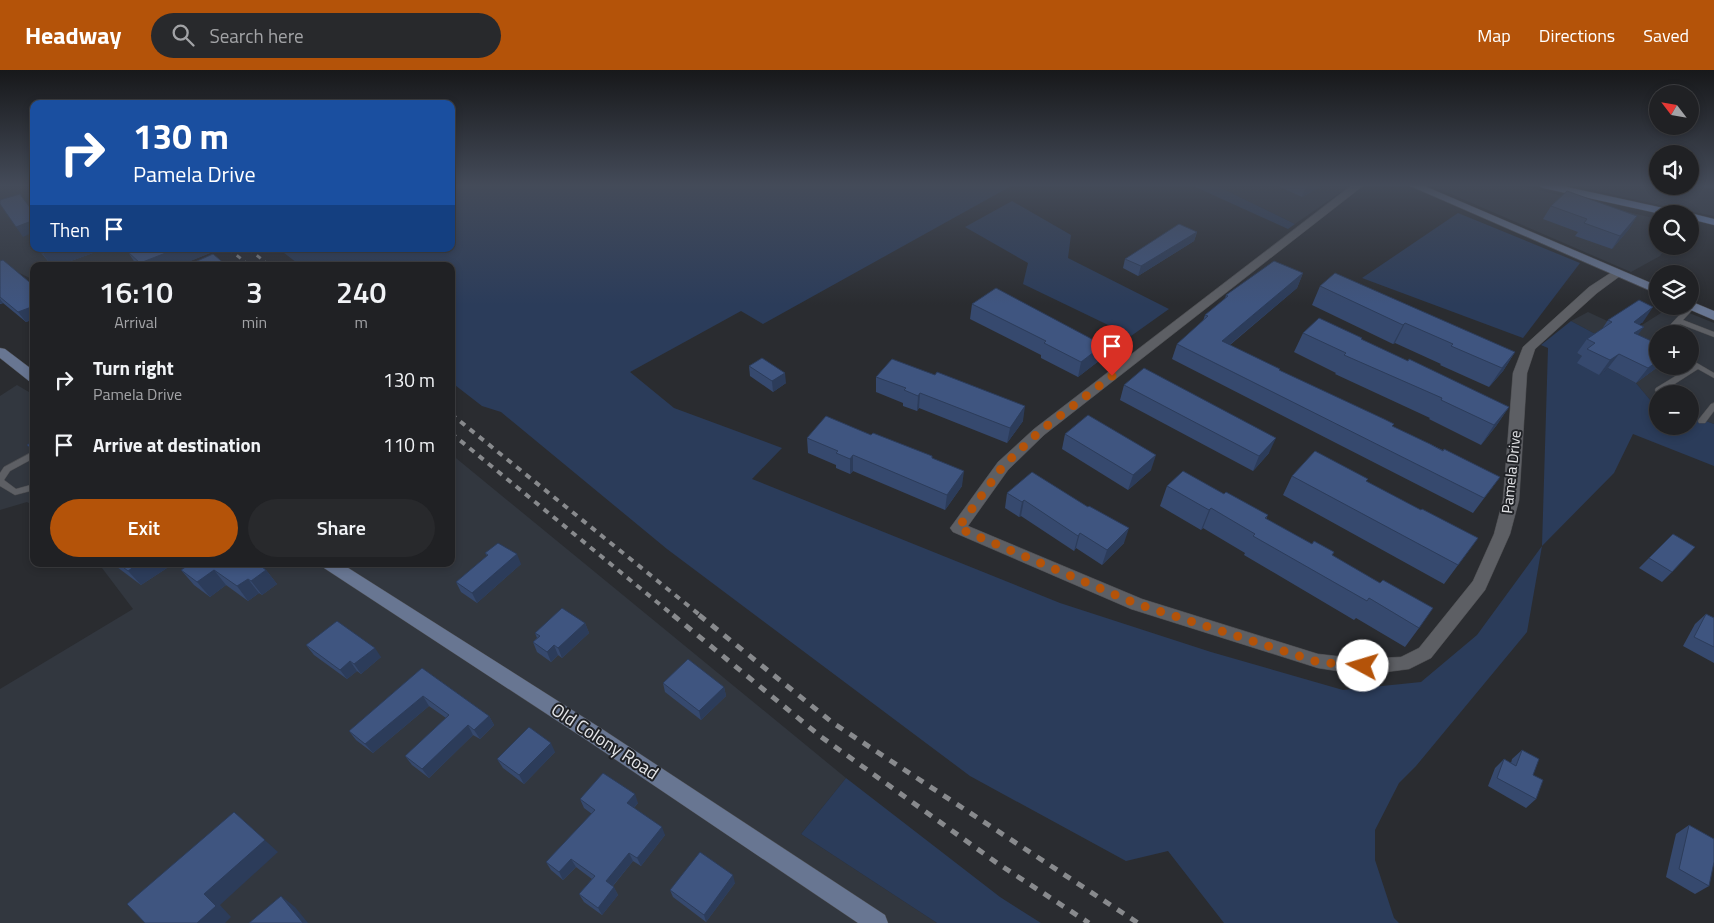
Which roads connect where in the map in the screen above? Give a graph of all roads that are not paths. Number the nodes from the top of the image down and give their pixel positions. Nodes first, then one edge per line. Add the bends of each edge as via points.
1 (1307, 225) edge
2 (1504, 225) edge
3 (1616, 274) junction
4 (1649, 287) edge
5 (1699, 309) edge
6 (1684, 315) edge
7 (1714, 316) edge
8 (1679, 321) junction
9 (1677, 325) edge
10 (1714, 335) edge
11 (0, 352) edge
12 (1699, 366) edge
13 (30, 375) edge
14 (1678, 375) edge
15 (1714, 376) edge
16 (1665, 385) edge
17 (1714, 406) edge
18 (1702, 421) dead end
19 (30, 456) edge
20 (0, 480) edge
21 (30, 488) edge
22 (335, 567) edge
23 (877, 923) edge

1 - 3 street, Pamela Drive via 1039,432 1003,466 958,528 1137,604 1318,662 1363,666 1403,664 1425,653 1451,622 1479,585 1502,534 1511,500 1520,373 1529,347
2 - 3 main road
3 - 4 main road
5 - 7 main road
6 - 8 lane
8 - 9 lane
8 - 10 lane
11 - 13 main road
12 - 15 lane
14 - 16 lane
17 - 18 lane
19 - 20 lane via 7,469
20 - 21 lane via 15,492
22 - 23 main road, Old Colony Road

